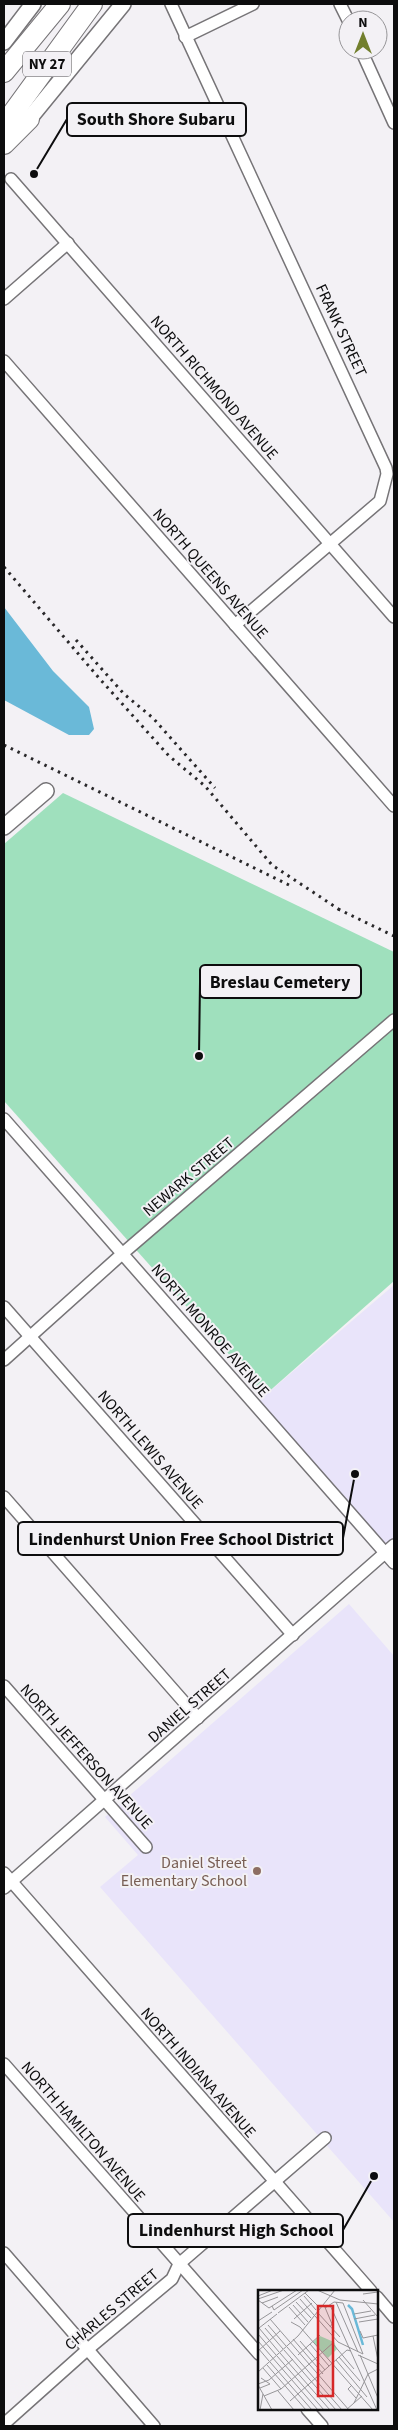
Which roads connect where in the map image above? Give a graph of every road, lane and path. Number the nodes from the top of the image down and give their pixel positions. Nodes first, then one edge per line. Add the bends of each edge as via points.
1 (60, 4) edge
2 (92, 4) edge
3 (123, 4) edge
4 (171, 4) edge
5 (253, 4) edge
6 (29, 5) edge
7 (185, 37) junction
8 (4, 42) edge
9 (366, 60) edge
10 (4, 72) edge
11 (29, 119) joint
12 (394, 123) edge
13 (4, 125) edge
14 (4, 144) edge
15 (11, 179) dead end
16 (68, 244) junction
17 (4, 299) edge
18 (4, 361) edge
19 (330, 544) junction
20 (394, 617) edge
21 (235, 625) junction
22 (46, 791) dead end
23 (394, 806) edge
24 (4, 827) edge
25 (394, 1020) edge
26 (4, 1119) edge
27 (122, 1254) junction
28 (4, 1307) edge
29 (30, 1337) junction
30 (4, 1360) edge
31 (4, 1497) edge
32 (390, 1549) edge
33 (394, 1562) edge
34 (293, 1635) junction
35 (4, 1686) edge
36 (198, 1718) junction
37 (103, 1801) junction
38 (146, 1847) dead end
39 (6, 1881) edge
40 (4, 2064) edge
41 (325, 2138) dead end
42 (274, 2181) junction
43 (4, 2253) edge
44 (179, 2264) junction
45 (370, 2290) edge
46 (378, 2298) edge
47 (394, 2317) edge
48 (88, 2349) junction
49 (258, 2353) edge
50 (308, 2410) edge
51 (4, 2424) edge
52 (154, 2426) edge
53 (322, 2426) edge

1 - 10 highway, NY 27
2 - 13 highway, NY 27
3 - 11 main road
4 - 7 street, FRANK STREET
5 - 7 street
6 - 8 main road
7 - 19 street, FRANK STREET via 386,468 380,501
9 - 12 street
11 - 14 highway
15 - 16 street, NORTH RICHMOND AVENUE
16 - 17 street
16 - 19 street, NORTH RICHMOND AVENUE
18 - 21 street, NORTH QUEENS AVENUE
19 - 20 street, NORTH RICHMOND AVENUE
19 - 21 street, FRANK STREET
21 - 23 street, NORTH QUEENS AVENUE
22 - 24 main road
25 - 27 street, NEWARK STREET
26 - 27 street, NORTH MONROE AVENUE
27 - 29 street, NEWARK STREET
27 - 32 street, NORTH MONROE AVENUE
28 - 29 street, NORTH LEWIS AVENUE
29 - 30 street, NEWARK STREET
29 - 34 street, NORTH LEWIS AVENUE
31 - 36 street
32 - 33 street, NORTH MONROE AVENUE
32 - 34 street, DANIEL STREET
34 - 36 street, DANIEL STREET
35 - 37 street, NORTH JEFFERSON AVENUE
36 - 37 street, DANIEL STREET
37 - 38 street, NORTH JEFFERSON AVENUE
37 - 39 street, DANIEL STREET
39 - 42 street, NORTH INDIANA AVENUE
40 - 44 street, NORTH HAMILTON AVENUE
41 - 42 street, CHARLES STREET
42 - 44 street, CHARLES STREET
42 - 45 street, NORTH INDIANA AVENUE
43 - 48 street
44 - 48 street, CHARLES STREET via 172,2279
44 - 49 street, NORTH HAMILTON AVENUE
46 - 47 street
48 - 51 street, CHARLES STREET
48 - 52 street
50 - 53 street

